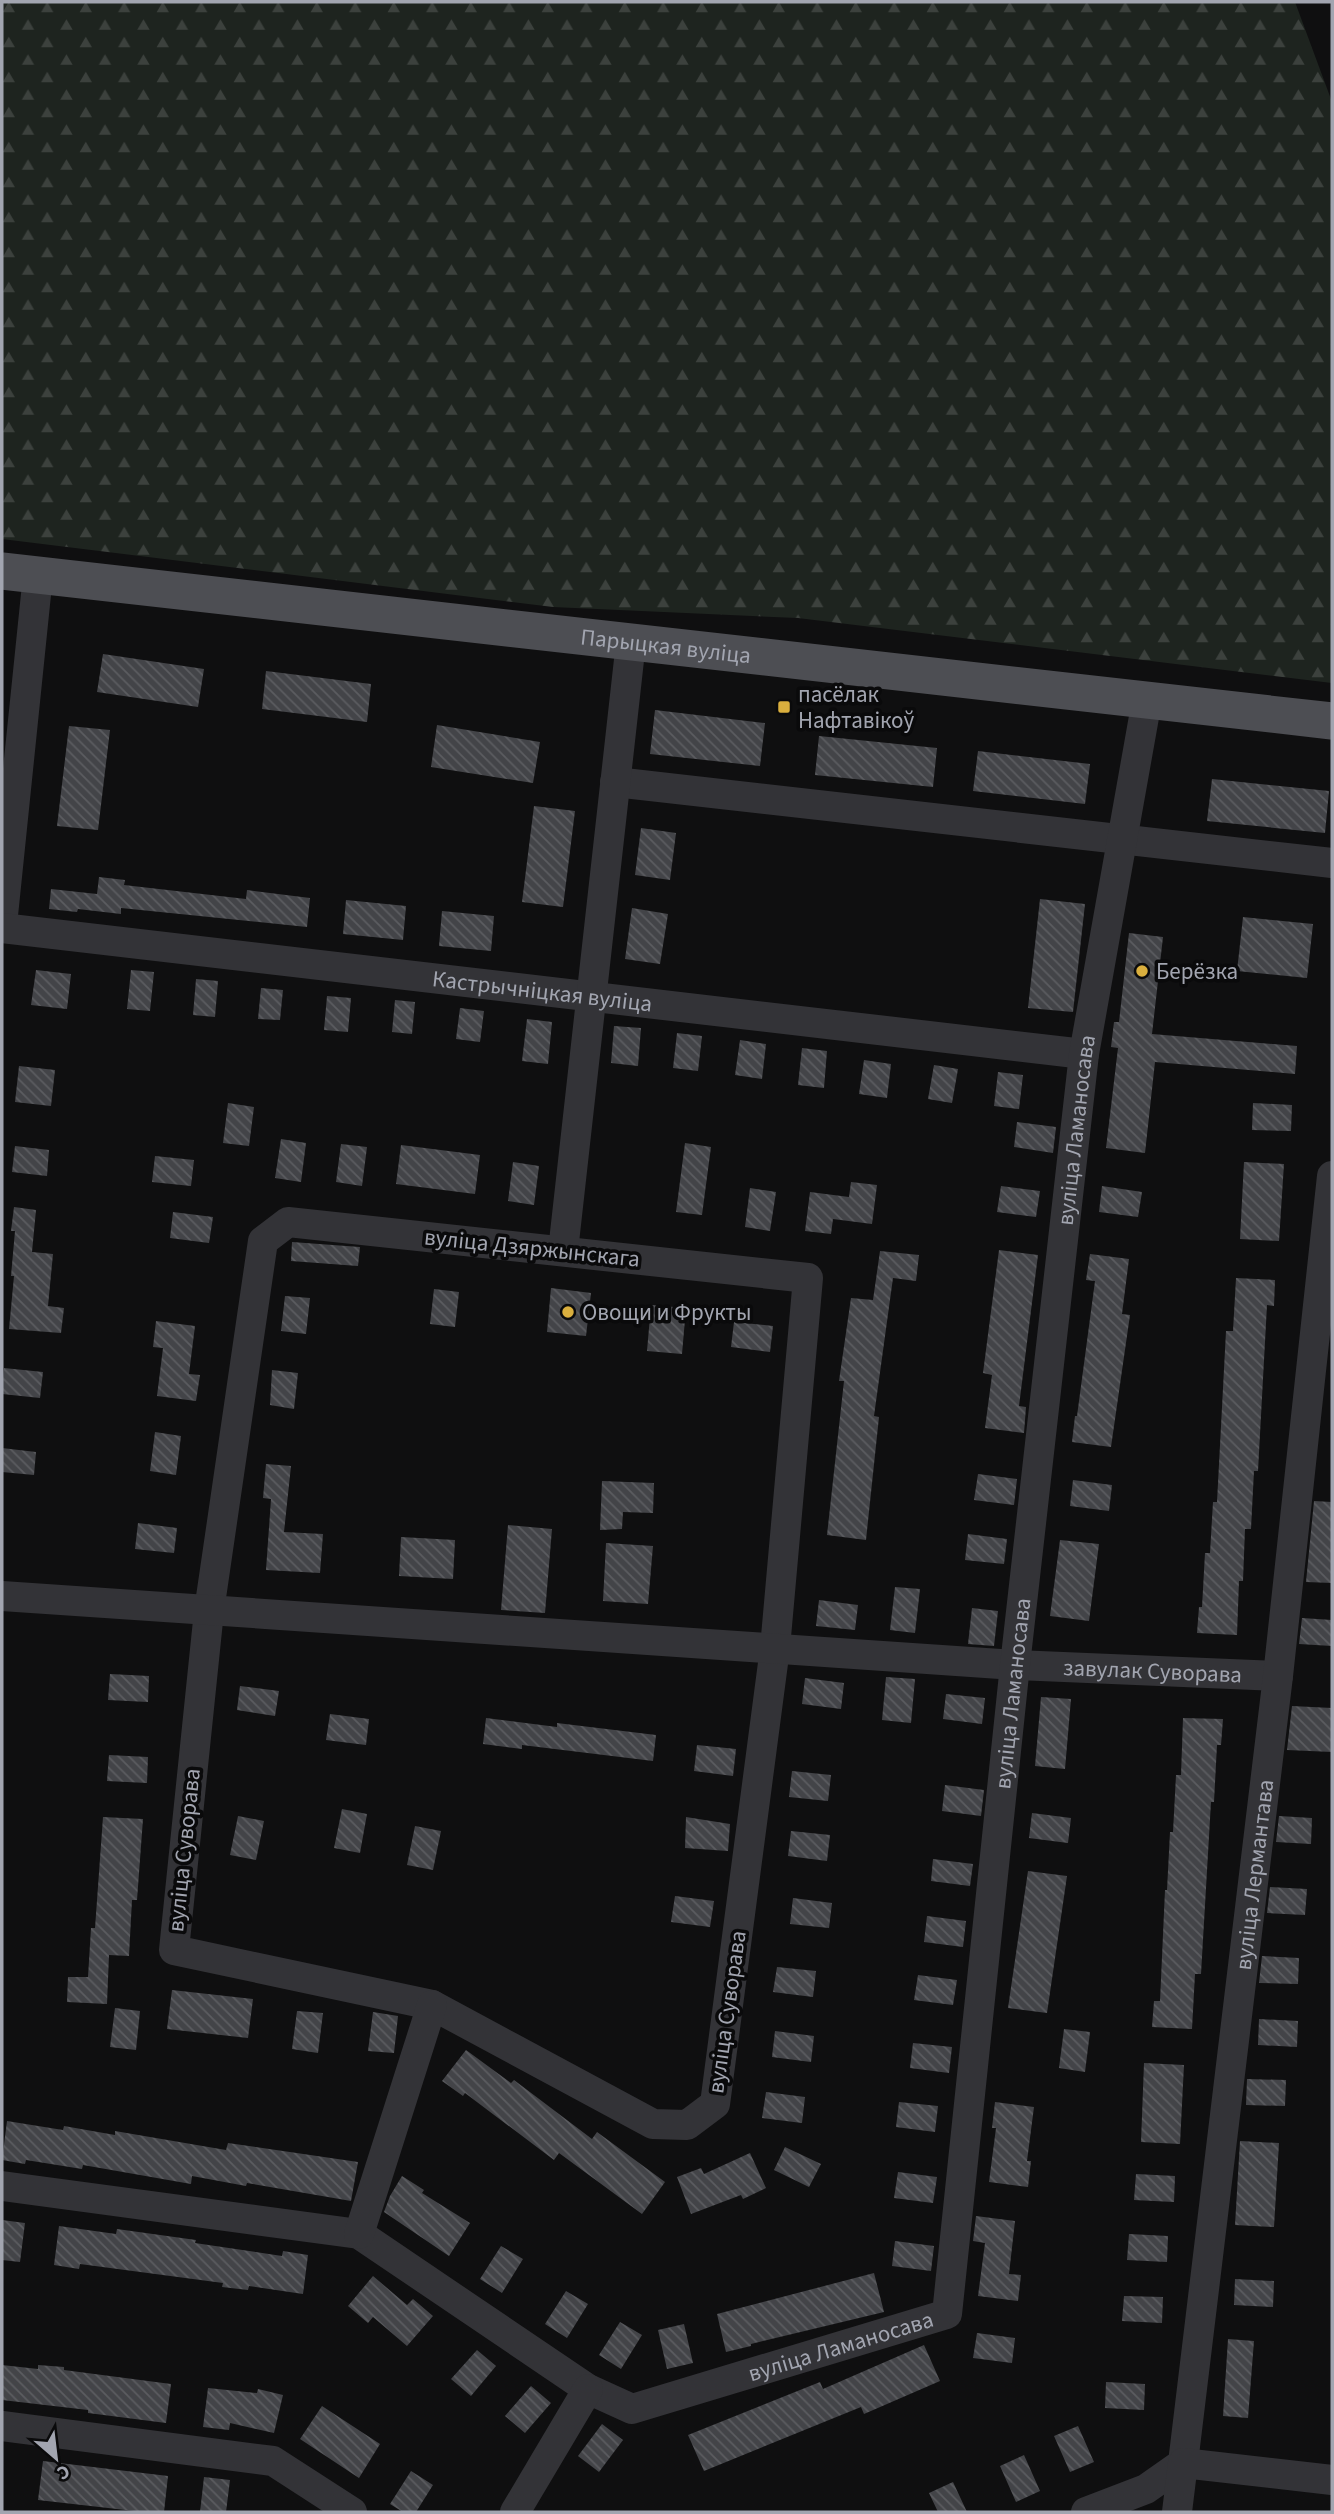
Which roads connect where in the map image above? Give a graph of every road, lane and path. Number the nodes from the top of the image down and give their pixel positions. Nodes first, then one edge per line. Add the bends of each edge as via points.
1 (2, 571) edge
2 (38, 575) junction
3 (631, 642) junction
4 (1147, 700) junction
5 (1332, 721) edge
6 (615, 782) junction
7 (1123, 839) junction
8 (1332, 863) edge
9 (2, 927) edge
10 (591, 998) junction
11 (1084, 1054) junction
12 (1332, 1176) edge
13 (563, 1251) junction
14 (2, 1596) edge
15 (209, 1611) junction
16 (775, 1648) junction
17 (1015, 1665) junction
18 (1278, 1676) junction
19 (432, 2005) junction
20 (2, 2186) edge
21 (359, 2234) junction
22 (588, 2389) junction
23 (2, 2426) edge
24 (1183, 2463) junction
25 (1332, 2480) edge
26 (352, 2512) edge
27 (514, 2512) edge
28 (1086, 2512) edge
29 (1177, 2512) edge

1 - 2 main road, Парыцкая вуліца
2 - 3 main road, Парыцкая вуліца
2 - 9 street
3 - 4 main road, Парыцкая вуліца
3 - 6 street
4 - 5 main road, Парыцкая вуліца
4 - 7 street, вуліца Ламаносава
6 - 7 street
6 - 10 street
7 - 8 street
7 - 11 street, вуліца Ламаносава
9 - 10 street, Кастрычніцкая вуліца
10 - 11 street, Кастрычніцкая вуліца
10 - 13 street
11 - 17 street, вуліца Ламаносава
12 - 18 street, вуліца Лермантава
13 - 15 street, вуліца Дзяржынскага via 288,1222 263,1241
13 - 16 street, вуліца Дзяржынскага via 808,1278
14 - 15 street
15 - 16 street
15 - 19 street, вуліца Суворава via 174,1950
16 - 17 street, завулак Суворава
16 - 19 street, вуліца Суворава via 715,2104 687,2125 653,2124
17 - 18 street, завулак Суворава
17 - 22 street, вуліца Ламаносава via 947,2314 632,2409
18 - 24 street, вуліца Лермантава
19 - 21 street
20 - 21 street
21 - 22 street
22 - 27 street
23 - 26 street via 273,2461
24 - 25 street
24 - 28 street via 1146,2489
24 - 29 street, вуліца Лермантава

